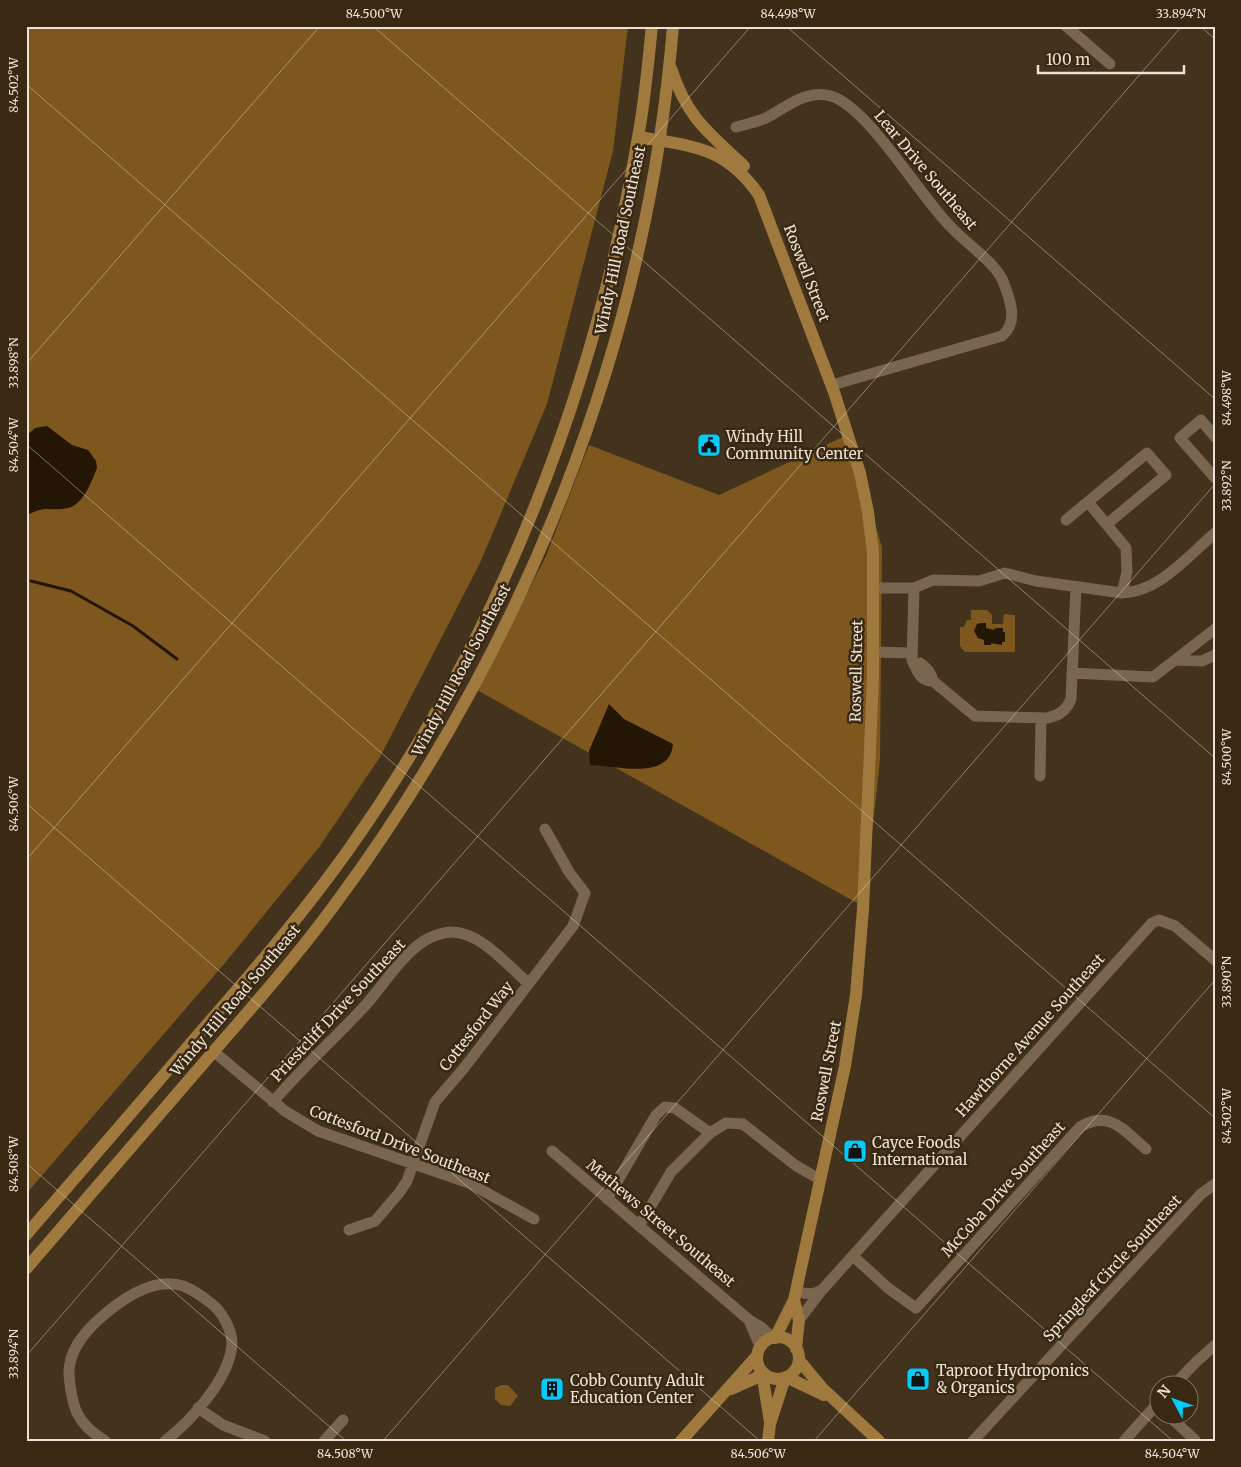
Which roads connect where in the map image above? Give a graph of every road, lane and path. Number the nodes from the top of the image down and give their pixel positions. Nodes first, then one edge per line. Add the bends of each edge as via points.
1 (652, 26) edge
2 (673, 26) edge
3 (1066, 26) edge
4 (1110, 64) dead end
5 (670, 65) junction
6 (736, 127) dead end
7 (638, 137) junction
8 (659, 140) junction
9 (759, 195) junction
10 (832, 385) junction
11 (1215, 437) edge
12 (1215, 478) edge
13 (1088, 502) junction
14 (1066, 520) dead end
15 (1107, 524) junction
16 (1215, 534) edge
17 (1076, 586) junction
18 (873, 588) junction
19 (914, 588) junction
20 (1122, 593) junction
21 (1215, 630) edge
22 (873, 652) junction
23 (911, 653) junction
24 (1215, 655) edge
25 (1175, 660) junction
26 (1072, 673) junction
27 (1041, 718) junction
28 (1040, 776) dead end
29 (545, 829) dead end
30 (1215, 960) edge
31 (528, 983) junction
32 (213, 1051) junction
33 (273, 1102) junction
34 (710, 1133) junction
35 (1146, 1149) dead end
36 (552, 1151) dead end
37 (413, 1164) junction
38 (819, 1179) junction
39 (1215, 1184) edge
40 (607, 1199) junction
41 (534, 1219) dead end
42 (639, 1226) junction
43 (349, 1230) dead end
44 (26, 1235) edge
45 (853, 1256) junction
46 (26, 1269) edge
47 (822, 1290) junction
48 (795, 1296) junction
49 (749, 1320) junction
50 (799, 1320) junction
51 (774, 1338) junction
52 (1215, 1346) edge
53 (758, 1352) junction
54 (797, 1354) junction
55 (762, 1372) junction
56 (1186, 1374) edge
57 (786, 1378) junction
58 (831, 1397) junction
59 (719, 1398) junction
60 (198, 1408) junction
61 (1148, 1416) edge
62 (342, 1420) dead end
63 (770, 1424) junction
64 (1178, 1424) edge
65 (1196, 1440) edge
66 (105, 1441) edge
67 (165, 1441) edge
68 (265, 1441) edge
69 (324, 1441) edge
70 (681, 1441) edge
71 (768, 1441) edge
72 (880, 1441) edge
73 (973, 1441) edge
74 (1124, 1441) edge

1 - 7 main road, Windy Hill Road Southeast
2 - 5 main road, Windy Hill Road Southeast
3 - 4 street
5 - 8 main road, Windy Hill Road Southeast
5 - 9 main road via 690,112 706,132 747,168
6 - 10 street, Lear Drive Southeast via 767,117 803,97 817,94 840,100 862,117 936,211 1002,280 1012,318 1011,326 1002,336
7 - 8 main road, Roswell Street
7 - 44 main road, Windy Hill Road Southeast via 607,288 559,446 504,581 453,681 371,816 314,896 256,969
8 - 9 main road, Roswell Street via 710,151 737,170
8 - 32 main road, Windy Hill Road Southeast via 632,277 606,371 547,537 509,618 457,719 396,817 312,935
9 - 10 main road, Roswell Street
10 - 18 main road, Roswell Street via 860,473 868,512
11 - 12 street via 1201,420 1180,438
13 - 14 street
13 - 15 street
13 - 15 street via 1146,453 1166,475
15 - 20 street via 1128,553
16 - 20 street via 1149,588
17 - 19 street via 1005,573 979,581 934,580
17 - 20 street
17 - 26 street
18 - 19 street
18 - 22 main road, Roswell Street
19 - 23 street
21 - 25 street
22 - 23 street
22 - 38 main road, Roswell Street via 865,874 856,995 845,1066
23 - 27 street via 914,665 923,665 932,674 933,681 975,716
24 - 25 street via 1202,661
25 - 26 street via 1153,676
26 - 27 street via 1069,704 1056,716
27 - 28 street
29 - 31 street, Cottesford Way via 585,893 573,926
30 - 45 street, Hawthorne Avenue Southeast via 1166,922 1159,920 1147,928
31 - 33 street, Priestcliff Drive Southeast via 487,946 462,934 438,934 424,940
31 - 37 street, Cottesford Way via 435,1102
32 - 33 street, Cottesford Drive Southeast
32 - 46 main road, Windy Hill Road Southeast
33 - 37 street, Cottesford Drive Southeast via 318,1131
34 - 38 street via 726,1123 743,1124 795,1165
34 - 40 street via 675,1108 665,1107 656,1115
34 - 42 street via 671,1172
35 - 45 street, McCoba Drive Southeast via 1105,1119 1091,1120 1080,1127 916,1308
36 - 40 street, Mathews Street Southeast
37 - 41 street, Cottesford Drive Southeast via 469,1183
37 - 43 street, Cottesford Way via 407,1181 384,1212 375,1221
38 - 48 main road, Roswell Street
39 - 73 street, Springleaf Circle Southeast via 1201,1194
40 - 42 street, Mathews Street Southeast
42 - 49 street, Mathews Street Southeast
45 - 47 street, Hawthorne Avenue Southeast
47 - 48 street
47 - 50 street, Hawthorne Avenue Southeast
48 - 50 main road, Roswell Street
48 - 51 main road, Roswell Street
49 - 51 street, Mathews Street Southeast
49 - 53 street, Mathews Street Southeast
50 - 54 main road, Roswell Street
51 - 53 main road
51 - 54 main road via 789,1341
52 - 56 street
53 - 55 main road
53 - 59 main road
54 - 57 main road via 795,1370
54 - 58 main road via 814,1380
55 - 57 main road via 771,1378
55 - 59 main road
55 - 63 main road
57 - 58 main road
57 - 63 main road
58 - 72 main road
59 - 70 main road
60 - 66 street via 221,1379 230,1360 232,1342 227,1325 216,1307 182,1285 145,1288 103,1316 80,1339 72,1354 69,1371 75,1410 82,1422
60 - 67 street
60 - 68 street via 223,1425
61 - 74 street
62 - 69 street
63 - 71 main road
64 - 65 street

